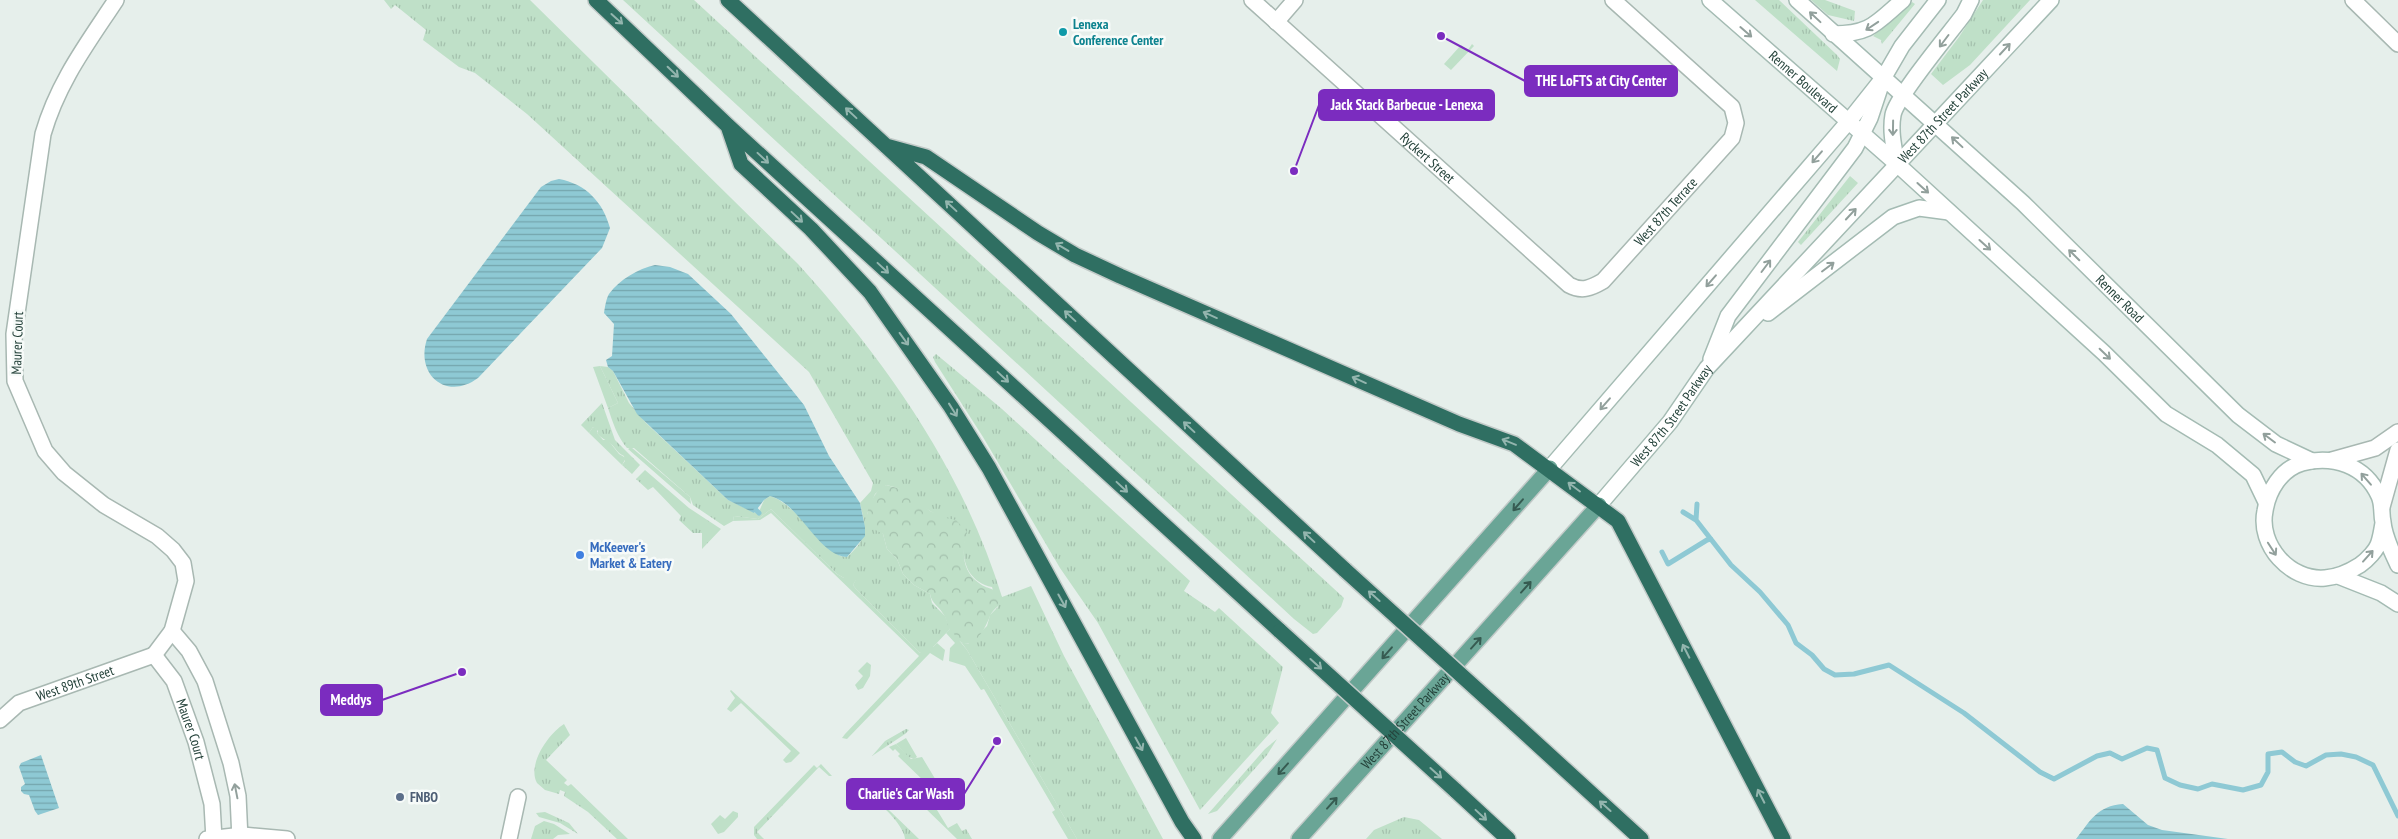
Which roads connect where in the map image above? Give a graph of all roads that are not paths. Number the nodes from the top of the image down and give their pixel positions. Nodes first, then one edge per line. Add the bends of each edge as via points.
1 (116, 0) edge
2 (596, 0) edge
3 (728, 0) edge
4 (1295, 0) edge
5 (1614, 0) edge
6 (1710, 0) edge
7 (1797, 0) edge
8 (1903, 0) edge
9 (1938, 0) edge
10 (1971, 0) edge
11 (2051, 0) edge
12 (2353, 0) edge
13 (1255, 1) edge
14 (1276, 22) junction
15 (1834, 34) junction
16 (2398, 44) edge
17 (1884, 77) junction
18 (1904, 95) junction
19 (1849, 121) junction
20 (1937, 124) junction
21 (727, 125) junction
22 (1863, 133) junction
23 (886, 146) junction
24 (1897, 164) junction
25 (1949, 212) junction
26 (1584, 290) joint
27 (1734, 339) junction
28 (1707, 368) junction
29 (2398, 432) edge
30 (2398, 450) edge
31 (2332, 460) junction
32 (2312, 461) junction
33 (1550, 468) junction
34 (2266, 502) junction
35 (1599, 505) junction
36 (2382, 508) junction
37 (2382, 523) junction
38 (2398, 565) edge
39 (2338, 576) junction
40 (2398, 604) edge
41 (172, 631) junction
42 (154, 655) junction
43 (0, 720) edge
44 (518, 797) dead end
45 (240, 837) edge
46 (212, 839) edge
47 (287, 839) edge
48 (509, 839) edge
49 (1194, 839) edge
50 (1220, 839) edge
51 (1299, 839) edge
52 (1508, 839) edge
53 (1641, 839) edge
54 (1783, 839) edge

1 - 41 main road, Maurer Court via 65,77 43,134 14,334 15,381 45,451 64,473 104,505 157,536 183,563 186,581
2 -> 21 highway
23 -> 3 highway
4 - 14 main road
5 - 26 main road, West 87th Terrace via 1732,107 1736,123 1732,138 1603,281
6 -> 19 main road, Renner Boulevard
15 -> 7 main road
8 -> 15 main road via 1865,30 1854,34
9 - 17 main road via 1902,46
10 -> 18 main road
20 -> 11 main road, West 87th Street Parkway
12 - 16 main road
13 - 14 main road, Ryckert Street
14 - 26 main road, Ryckert Street via 1569,285
15 - 17 main road
17 - 18 main road
17 - 19 main road
17 - 22 main road
18 - 20 main road
18 -> 24 main road via 1893,112 1892,133
19 - 22 main road, Renner Boulevard
19 -> 33 main road
20 - 24 main road, West 87th Street Parkway
32 -> 20 main road, Renner Road via 2276,444 2238,415 2023,203
21 -> 49 highway via 741,164 811,229 870,292 951,407
21 -> 52 highway, bridge
22 - 24 main road, Renner Boulevard
28 -> 22 main road via 1728,316 1843,165
33 -> 23 highway via 1514,444 1459,424 1075,255 926,157
53 -> 23 highway, bridge
24 -> 25 main road, Renner Road
27 -> 24 main road, West 87th Street Parkway
27 -> 25 main road via 1893,217 1919,208
25 -> 34 main road, Renner Road via 2166,414 2217,445 2253,475
27 - 28 main road, West 87th Street Parkway
28 - 35 main road, West 87th Street Parkway via 1670,422
29 - 31 main road via 2375,448
30 - 36 main road
31 - 32 main road, Renner Road
36 -> 31 main road, Renner Road via 2378,495 2365,476 2346,463
32 - 34 main road, Renner Road via 2300,464 2280,477
35 -> 33 highway
33 -> 50 main road
34 -> 39 main road, Renner Road via 2263,519 2268,542 2281,562 2301,574 2324,578
51 -> 35 main road, West 87th Street Parkway
54 -> 35 highway via 1618,521
36 - 37 main road, Renner Road
37 - 38 main road, Renner Road
39 -> 37 main road via 2366,560 2379,543
39 - 40 main road, Renner Road via 2381,593
41 - 42 main road, Maurer Court
45 -> 41 main road, Maurer Court via 238,796 231,763 205,681 190,651
42 - 43 main road, West 89th Street via 19,703
42 - 46 main road, Maurer Court via 174,681 196,742 212,804
44 - 48 main road
45 - 46 main road
45 - 47 main road

